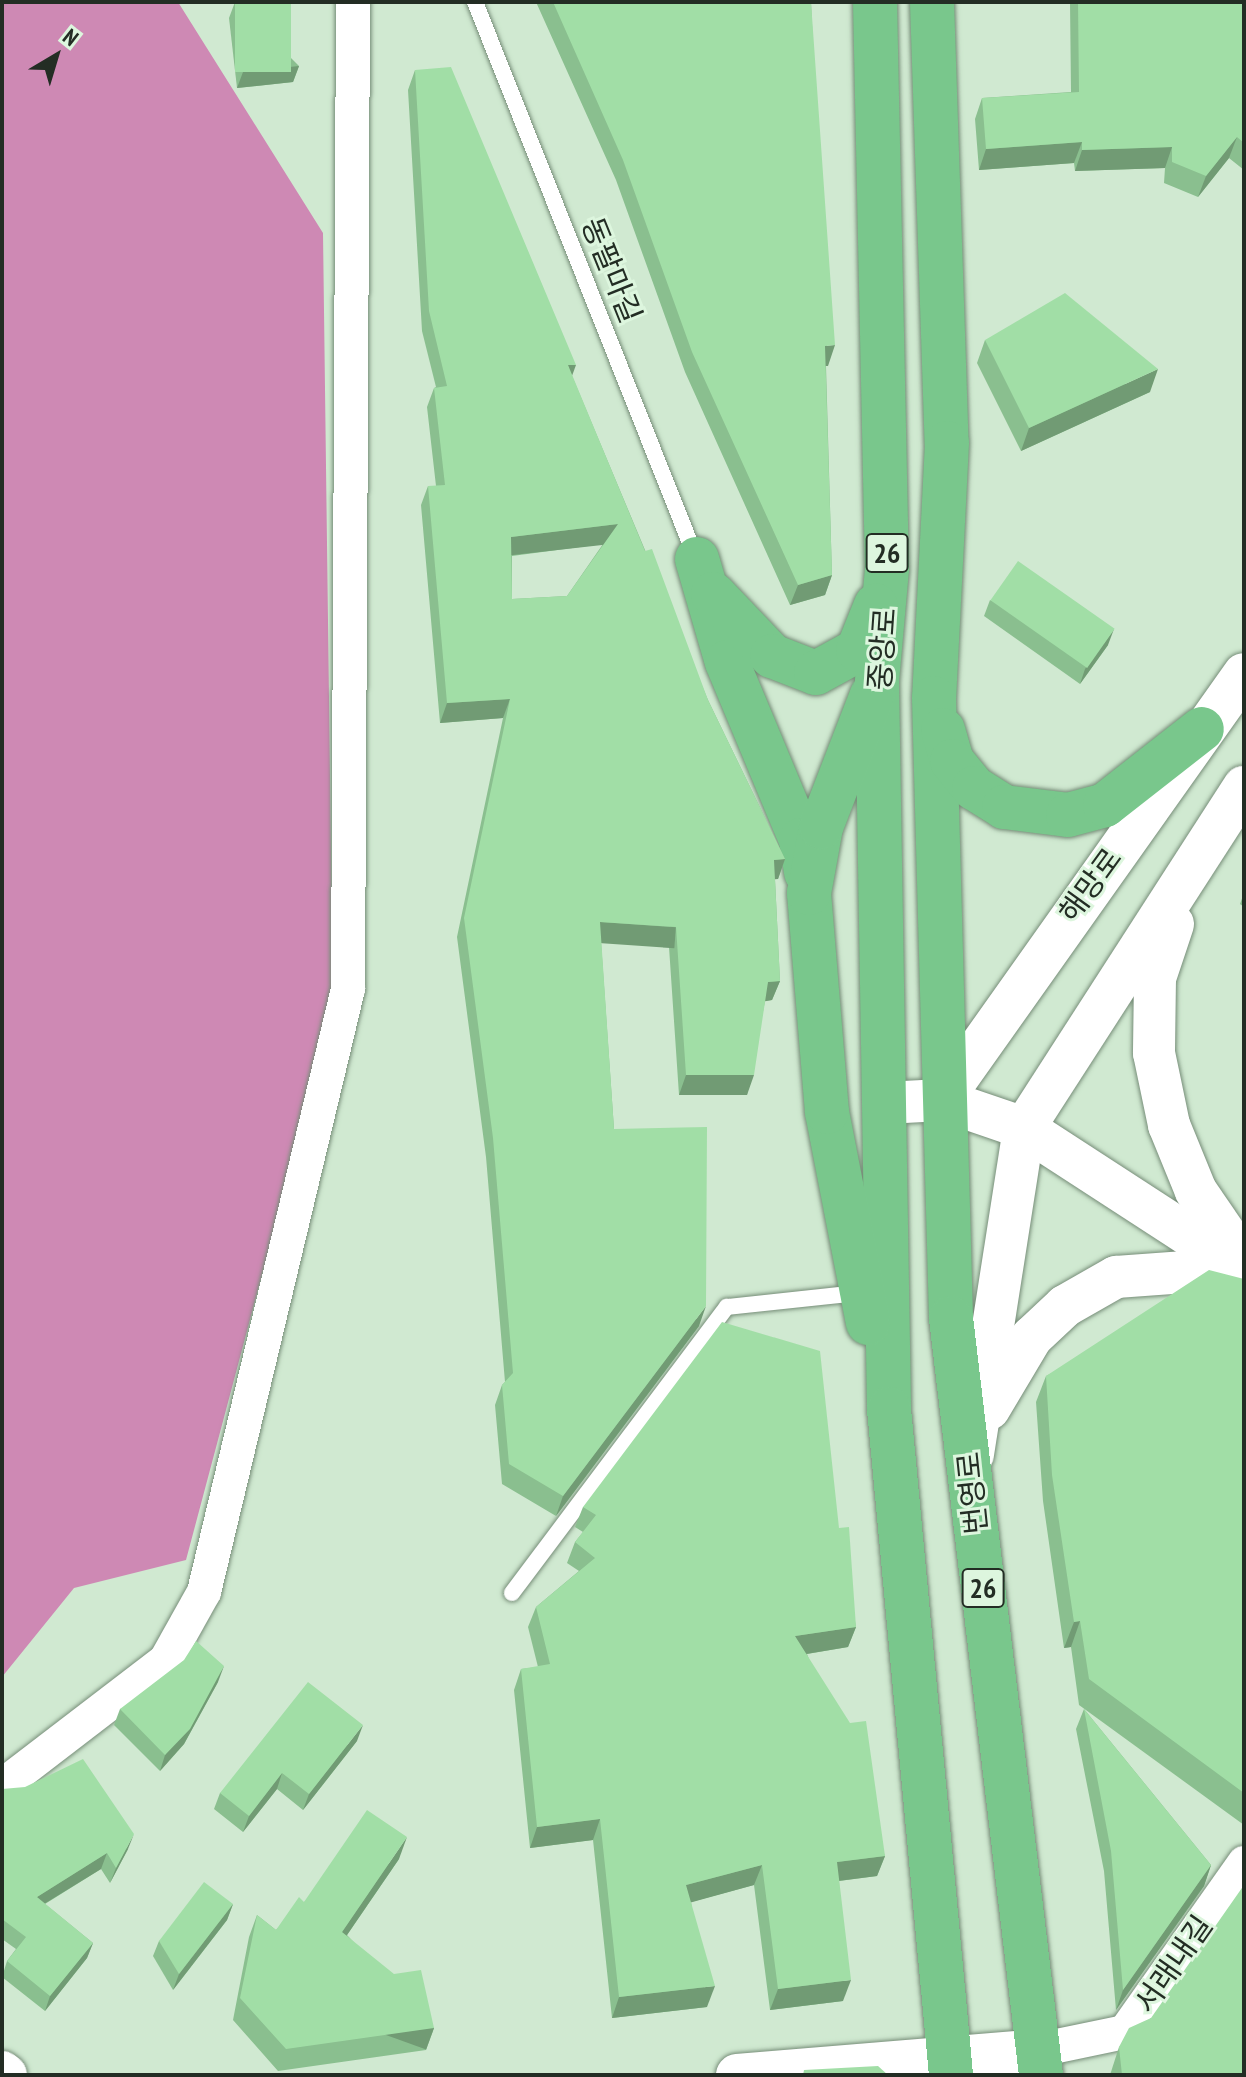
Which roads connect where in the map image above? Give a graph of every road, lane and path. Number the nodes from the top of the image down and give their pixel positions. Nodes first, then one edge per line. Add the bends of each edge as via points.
1 (353, 2) edge
2 (475, 2) edge
3 (876, 2) edge
4 (932, 2) edge
5 (697, 559) junction
6 (887, 569) junction
7 (1244, 674) edge
8 (877, 682) junction
9 (934, 698) junction
10 (1202, 729) junction
11 (1244, 787) edge
12 (1190, 869) junction
13 (809, 893) junction
14 (942, 1100) junction
15 (885, 1103) junction
16 (1024, 1128) junction
17 (1244, 1261) edge
18 (1244, 1271) edge
19 (1244, 1282) edge
20 (860, 1293) junction
21 (889, 1409) junction
22 (980, 1424) junction
23 (970, 1471) junction
24 (512, 1593) dead end
25 (2, 1786) edge
26 (1244, 1863) edge
27 (1040, 2063) edge
28 (950, 2068) edge
29 (751, 2074) edge

1 - 25 street via 348,989 204,1592 166,1660
2 - 5 lane, 동팔마길
3 - 6 main road, 중앙로 / 26
4 - 9 main road, 중앙로 / 26 via 947,443
5 - 6 main road via 713,595 750,637 792,668 816,673 858,650
5 - 13 main road via 727,662 801,840
6 - 8 main road, 중앙로 / 26
7 - 10 street, 해망로
8 - 13 main road via 821,827
8 - 15 main road, 중앙로 / 26
9 - 10 main road via 952,761 974,788 1033,815 1105,805
9 - 14 main road, 중앙로 / 26
10 - 14 street, 해망로
11 - 12 street
12 - 16 street
12 - 17 street via 1155,978 1154,1053 1169,1125 1196,1191
13 - 20 main road via 827,1112
14 - 15 street
14 - 16 street
14 - 23 main road, 번영로 / 26 via 951,1318
15 - 21 main road, 26
16 - 18 street
16 - 22 street
19 - 22 street via 1199,1271 1116,1277 1065,1306 1032,1337
20 - 21 main road
20 - 24 lane via 727,1307
21 - 28 main road, 26
22 - 23 street
23 - 27 main road, 번영로 / 26
26 - 27 street, 서래내길 via 1125,2032
27 - 28 street
28 - 29 street

